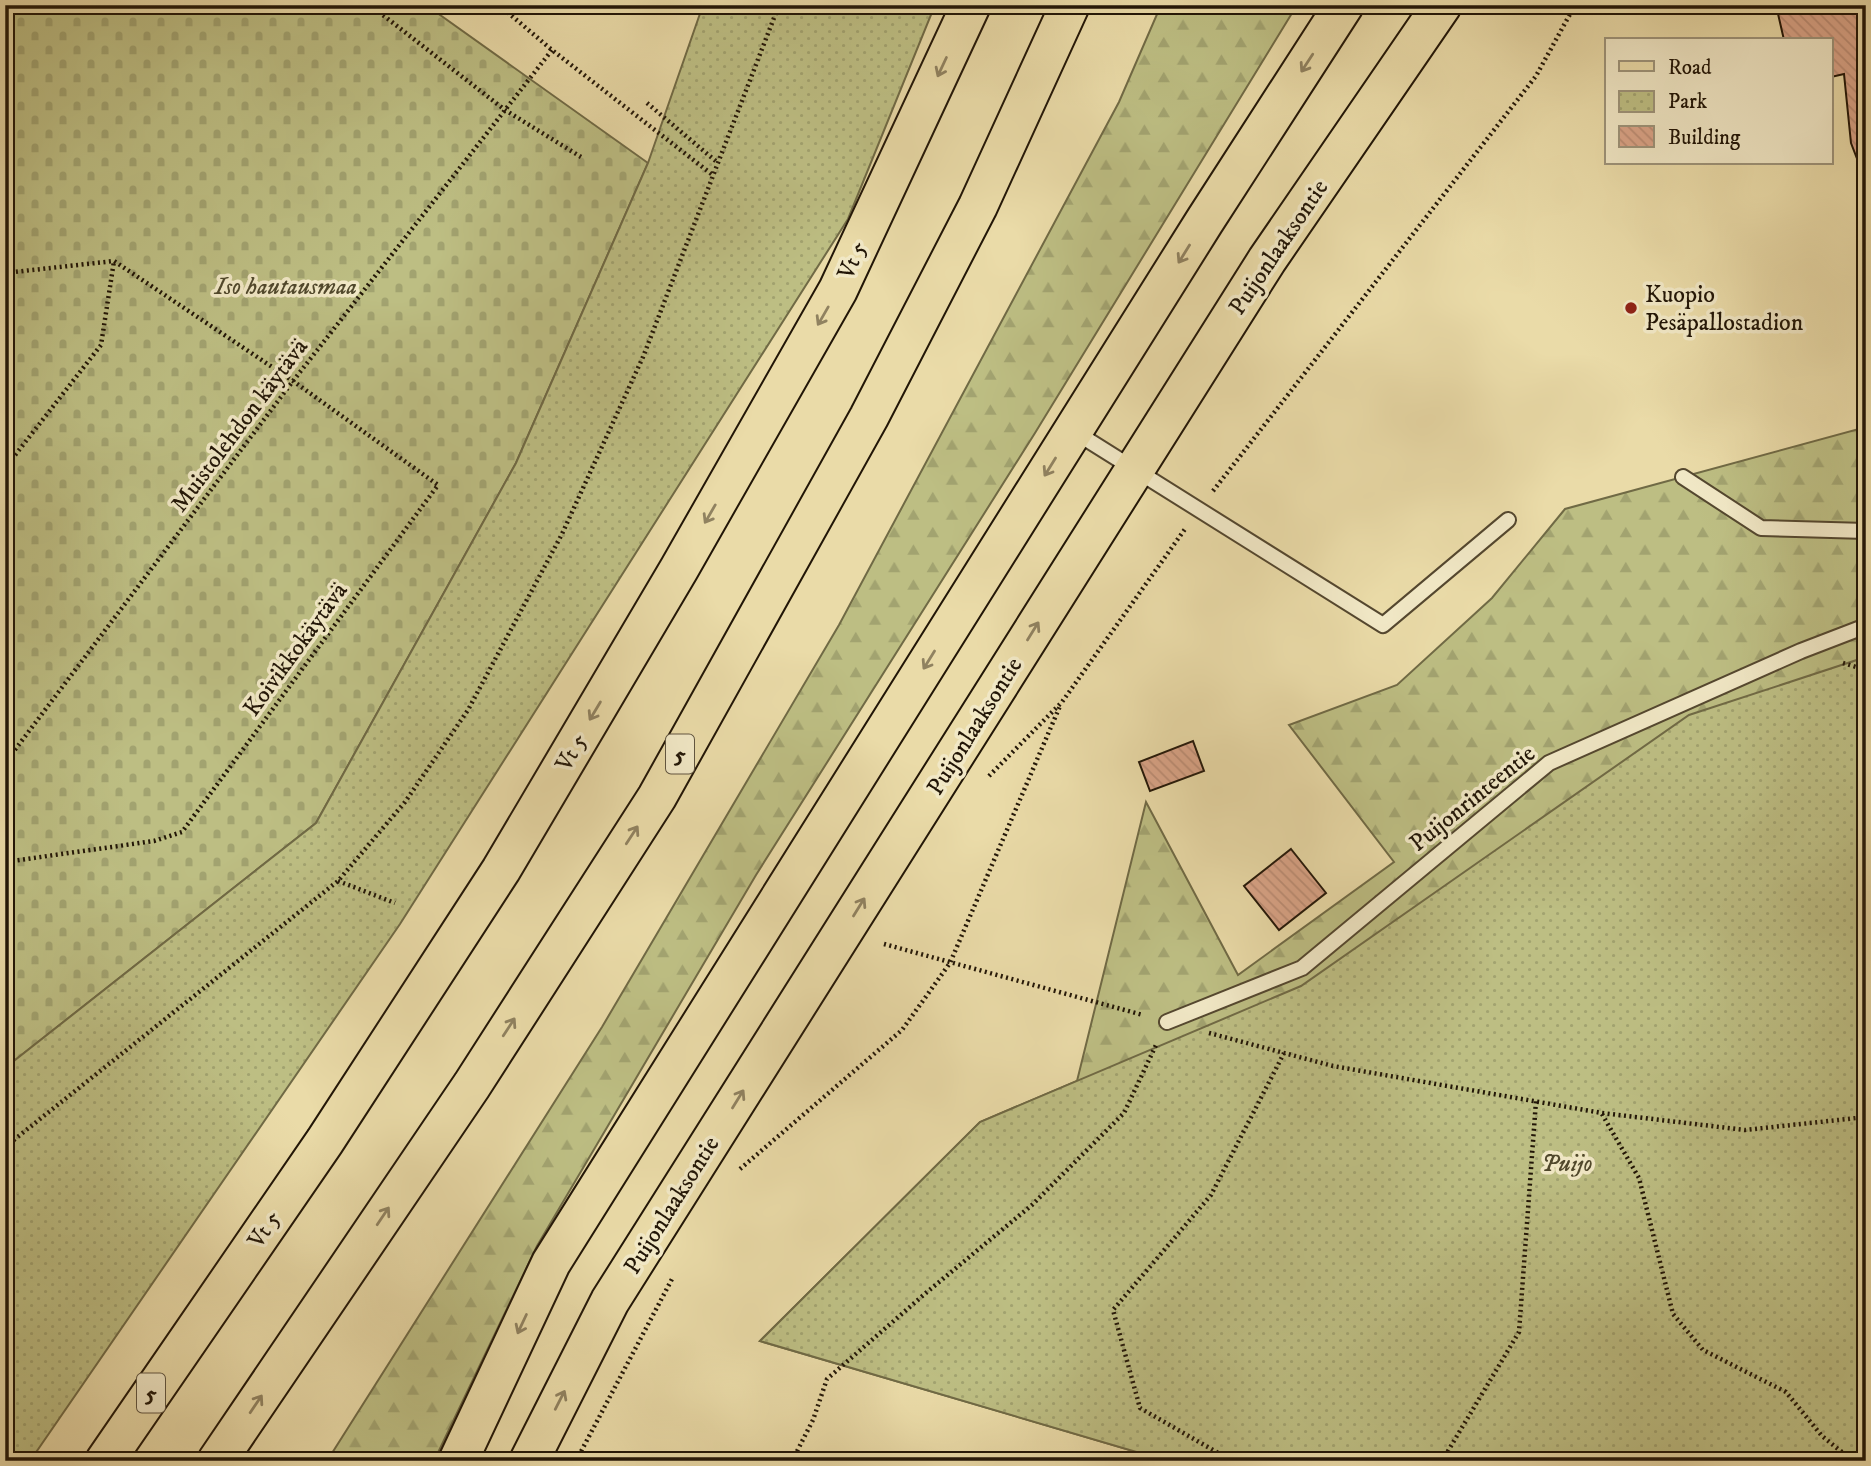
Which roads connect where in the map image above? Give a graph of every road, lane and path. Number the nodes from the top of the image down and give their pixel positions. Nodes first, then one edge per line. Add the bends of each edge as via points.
1 (370, 5) edge
2 (499, 5) edge
3 (779, 5) edge
4 (971, 5) edge
5 (1070, 5) edge
6 (1344, 5) edge
7 (1443, 5) edge
8 (1575, 5) edge
9 (1627, 5) edge
10 (1632, 13) dead end
11 (552, 50) junction
12 (647, 103) dead end
13 (505, 110) junction
14 (581, 157) dead end
15 (718, 163) junction
16 (714, 176) junction
17 (114, 261) junction
18 (5, 273) edge
19 (293, 382) junction
20 (1073, 431) junction
21 (5, 468) edge
22 (1135, 471) junction
23 (1683, 477) dead end
24 (1198, 511) junction
25 (1508, 520) dead end
26 (1866, 531) edge
27 (1866, 626) edge
28 (5, 763) edge
29 (5, 862) edge
30 (338, 881) junction
31 (395, 903) dead end
32 (884, 944) dead end
33 (950, 963) junction
34 (1167, 1022) junction
35 (1284, 1053) junction
36 (1536, 1101) junction
37 (1602, 1113) junction
38 (1866, 1117) edge
39 (5, 1147) edge
40 (733, 1175) dead end
41 (105, 1461) edge
42 (217, 1461) edge
43 (458, 1461) edge
44 (529, 1461) edge
45 (792, 1461) edge
46 (1232, 1461) edge
47 (1442, 1461) edge
48 (1853, 1461) edge

1 - 13 path
2 - 11 path
3 - 15 path
4 -> 41 main road, Vt 5 / 5 via 838,290 501,870 325,1141
42 -> 5 main road, 5 via 472,1085 657,797 869,417 978,206
6 -> 20 main road
7 - 22 main road, Puijonlaaksontie via 1268,260
8 - 24 path via 1536,76
9 - 10 path
11 - 13 path, Muistolehdon käytävä
11 - 16 path
12 - 15 path
13 - 14 path
13 - 19 path, Muistolehdon käytävä
15 - 16 path
16 - 30 path via 643,357 562,534 468,710 405,802
17 - 18 path
17 - 19 path
17 - 21 path via 101,345
19 - 28 path, Muistolehdon käytävä
19 - 29 path, Koivikkokäytävä via 438,485 182,832 153,841
20 - 22 lane
20 -> 43 main road via 551,1263
22 - 24 lane
44 -> 22 main road, Puijonlaaksontie via 610,1301
23 - 26 lane via 1761,528
24 - 25 lane via 1383,625
24 - 33 path via 1062,702
27 - 34 lane, Puijonrinteentie via 1549,763 1302,968
30 - 31 path
30 - 39 path
32 - 33 path
33 - 34 path
33 - 40 path via 902,1030
34 - 35 path
34 - 45 path via 1124,1113 1032,1205 827,1380
35 - 36 path via 1333,1066
35 - 46 path via 1210,1195 1112,1310 1140,1408
36 - 37 path
36 - 47 path via 1519,1332
37 - 38 path via 1745,1130
37 - 48 path via 1639,1178 1673,1314 1703,1350 1786,1392 1822,1436

